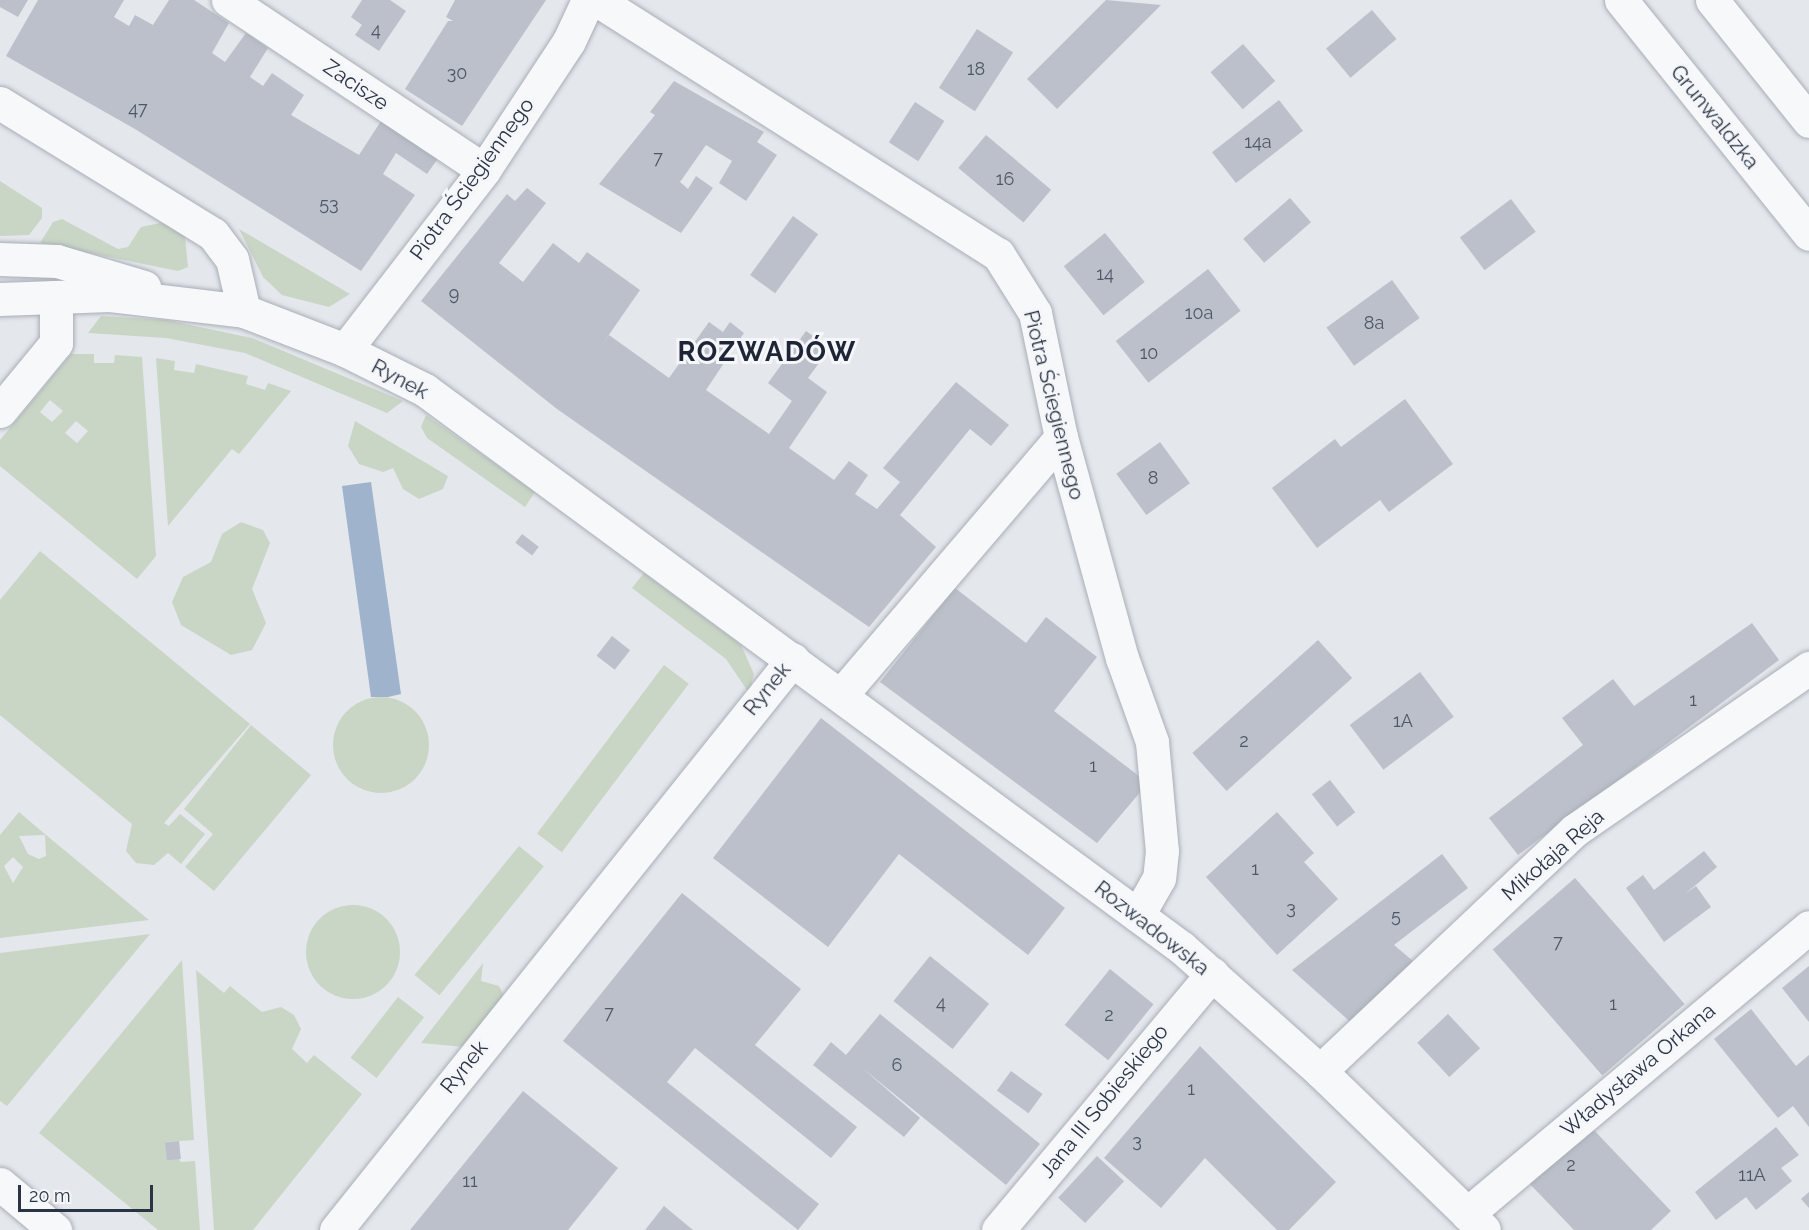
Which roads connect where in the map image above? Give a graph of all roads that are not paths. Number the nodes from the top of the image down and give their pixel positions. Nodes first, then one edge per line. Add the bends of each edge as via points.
1 (228, 0) edge
2 (588, 0) edge
3 (597, 0) edge
4 (1621, 0) edge
5 (1712, 0) edge
6 (0, 103) edge
7 (1809, 121) edge
8 (484, 170) junction
9 (1809, 234) edge
10 (0, 259) edge
11 (56, 297) junction
12 (0, 299) edge
13 (191, 303) junction
14 (244, 311) junction
15 (345, 350) junction
16 (0, 411) edge
17 (1061, 437) junction
18 (793, 659) junction
19 (1809, 668) edge
20 (841, 695) junction
21 (1138, 915) junction
22 (1809, 927) edge
23 (1212, 974) junction
24 (1320, 1071) junction
25 (0, 1184) edge
26 (1476, 1222) edge
27 (55, 1230) edge
28 (336, 1230) edge
29 (998, 1230) edge

1 - 8 street, Zacisze
2 - 8 street, Piotra Ściegiennego via 568,41
3 - 17 street, Piotra Ściegiennego via 998,254 1035,313
4 - 9 street, Grunwaldzka
5 - 7 street
6 - 14 street via 213,234 232,259
8 - 15 street, Piotra Ściegiennego
10 - 13 street via 57,261
11 - 12 street, Rynek
11 - 13 street, Rynek
11 - 16 street via 56,343
13 - 14 street, Rynek
14 - 15 street, Rynek
15 - 18 street, Rynek via 425,390
17 - 20 street
17 - 21 street, Piotra Ściegiennego via 1122,658 1152,742 1162,851 1159,878
18 - 20 street, Rozwadowska
18 - 28 street, Rynek
19 - 24 street, Mikołaja Reja via 1575,830
20 - 21 street, Rozwadowska
21 - 23 street, Rozwadowska
22 - 26 street, Władysława Orkana
23 - 24 street, Rozwadowska
23 - 29 street, Jana III Sobieskiego
24 - 26 street, Rozwadowska
25 - 27 street

